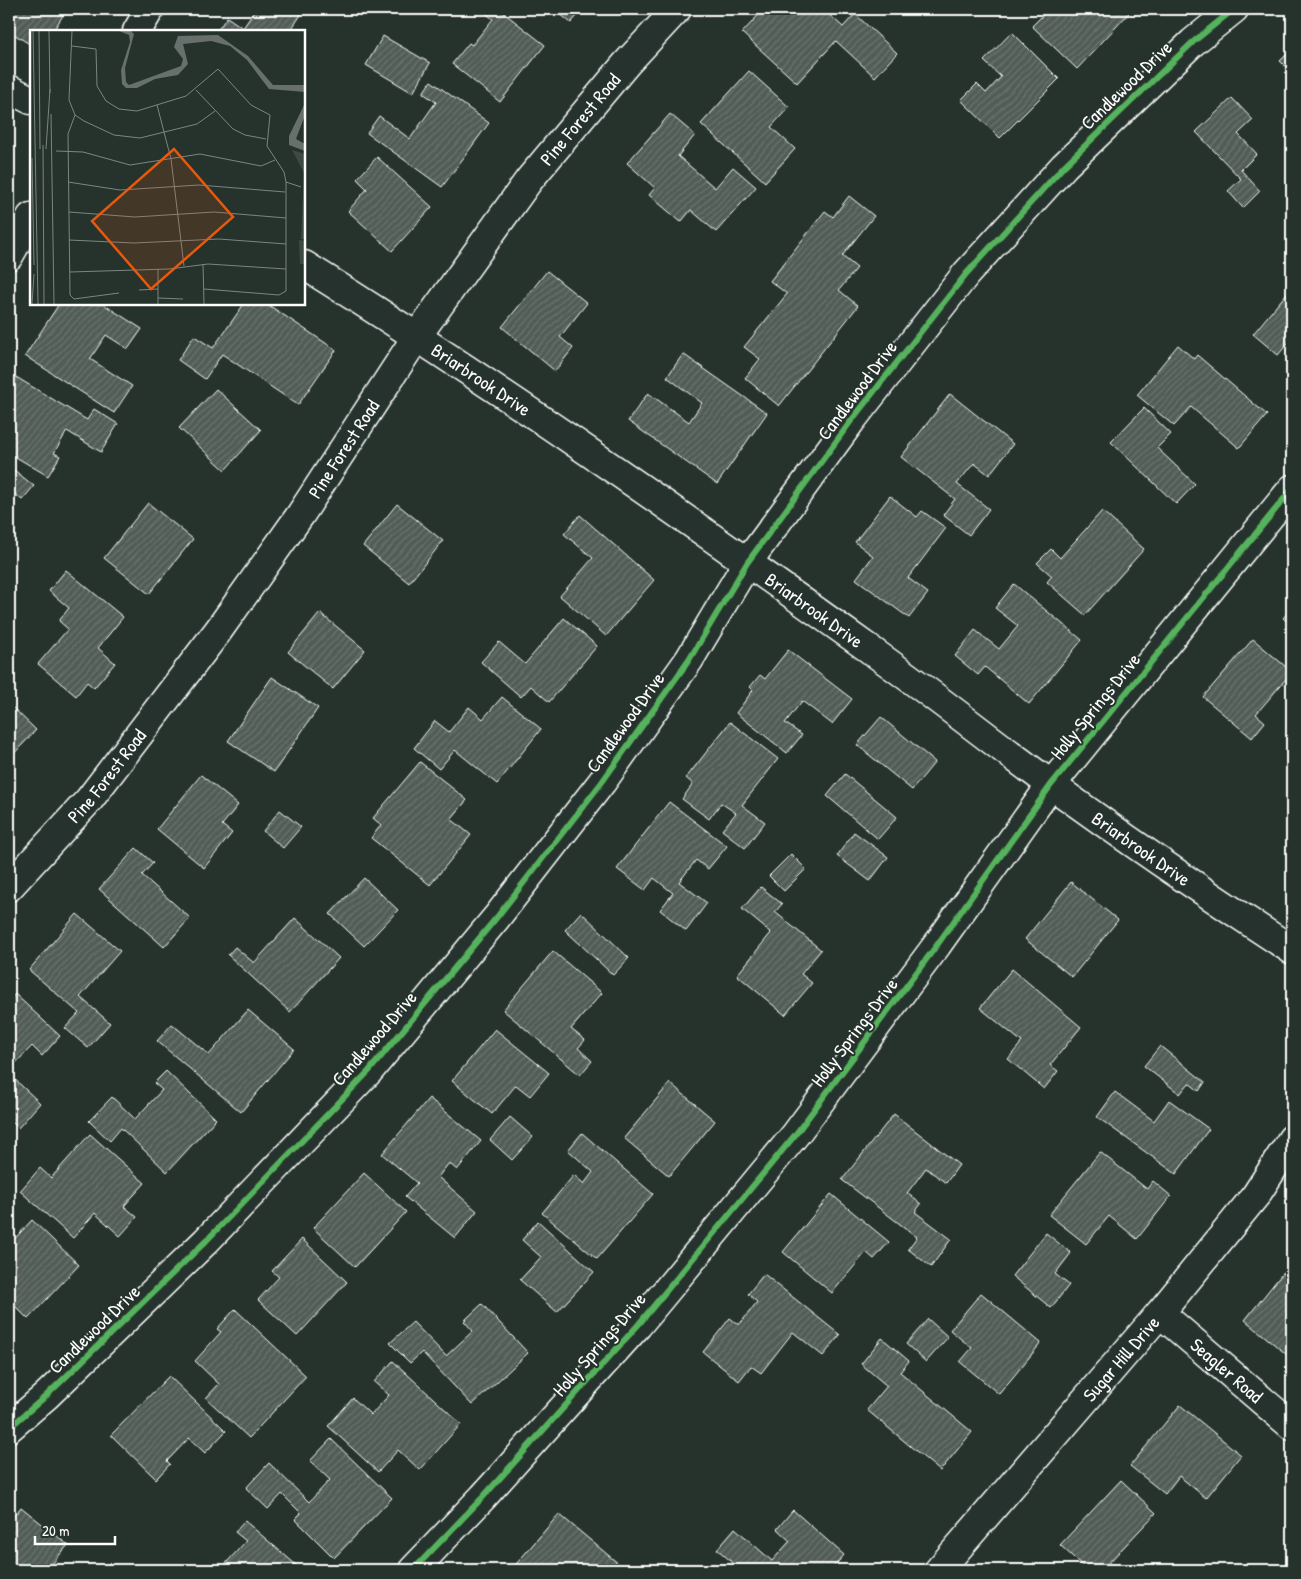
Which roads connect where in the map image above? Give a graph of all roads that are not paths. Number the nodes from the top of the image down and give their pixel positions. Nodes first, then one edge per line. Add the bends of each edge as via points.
1 (150, 9) edge
2 (677, 9) edge
3 (1234, 9) edge
4 (138, 30) edge
5 (9, 88) edge
6 (30, 99) edge
7 (30, 218) edge
8 (9, 256) edge
9 (305, 266) edge
10 (417, 336) junction
11 (1292, 489) edge
12 (748, 562) junction
13 (1051, 785) junction
14 (9, 887) edge
15 (1292, 950) edge
16 (1292, 1139) edge
17 (1160, 1313) junction
18 (1292, 1426) edge
19 (9, 1428) edge
20 (413, 1570) edge
21 (939, 1570) edge

1 - 4 street
2 - 10 street, Pine Forest Road via 626,64 529,180
3 - 12 street, Candlewood Drive via 1192,42 1064,166 966,274 851,421
5 - 6 street
7 - 8 street
9 - 10 street, Briarbrook Drive
10 - 12 street, Briarbrook Drive
10 - 14 street, Pine Forest Road via 301,514 218,631 89,800
11 - 13 street, Holly Springs Drive
12 - 13 street, Briarbrook Drive
12 - 19 street, Candlewood Drive via 689,660 602,782 369,1071 206,1242
13 - 15 street, Briarbrook Drive via 1172,872
13 - 20 street, Holly Springs Drive via 937,946 795,1136 638,1325
16 - 17 street, Sugar Hill Drive via 1256,1195
17 - 18 street, Seagler Road
17 - 21 street, Sugar Hill Drive

